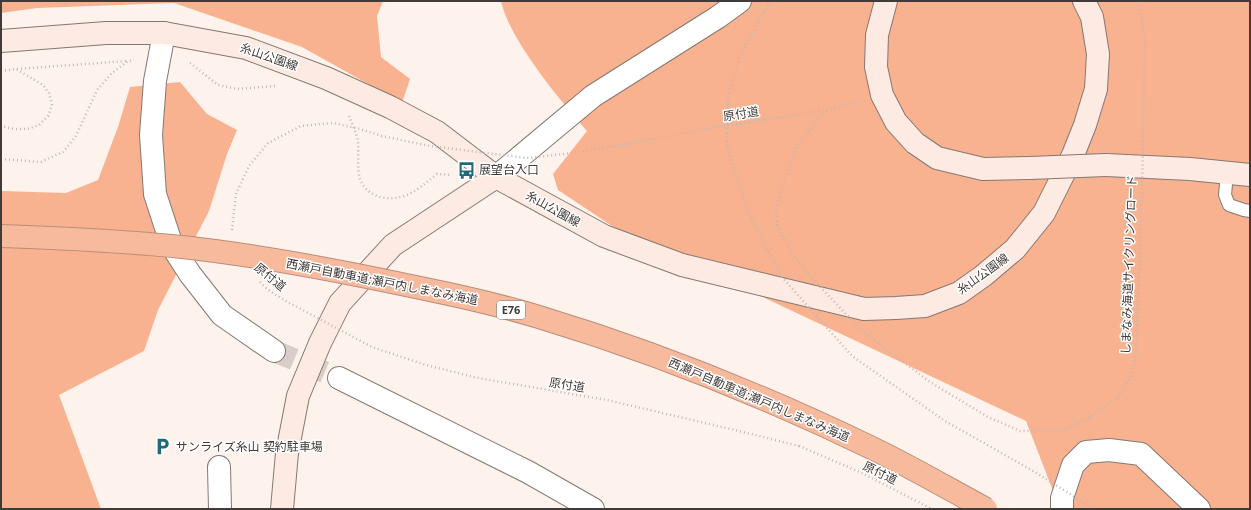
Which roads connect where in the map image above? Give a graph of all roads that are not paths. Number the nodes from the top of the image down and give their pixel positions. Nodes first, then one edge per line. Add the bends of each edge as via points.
1 (740, 1) edge
2 (886, 1) edge
3 (1084, 1) edge
4 (164, 33) junction
5 (1, 41) edge
6 (1227, 173) junction
7 (1250, 175) edge
8 (496, 177) junction
9 (1250, 211) edge
10 (1, 236) edge
11 (274, 351) tunnel mouth
12 (339, 378) tunnel mouth
13 (218, 467) dead end
14 (220, 509) edge
15 (282, 509) edge
16 (593, 509) edge
17 (986, 509) edge
18 (1062, 509) edge
19 (1199, 509) edge

1 - 8 street via 593,96
2 - 6 main road, bridge via 877,35 876,67 882,95 896,122 915,143 938,158 983,169 1106,165
3 - 8 main road, 糸山公園線 via 1092,17 1098,54 1096,89 1074,155 1044,212 1015,249 959,293 925,306 864,309 682,265 604,236
4 - 5 main road, 糸山公園線 via 106,33
4 - 8 main road, 糸山公園線 via 246,48 326,78 437,132
4 - 11 street via 155,81 151,135 155,194 172,246 222,315
6 - 7 main road
6 - 9 lane via 1225,195 1229,205
8 - 15 main road via 393,245 340,303 320,342 298,396 286,453
10 - 17 highway, 西瀬戸自動車道;瀬戸内しまなみ海道 / E76, bridge via 183,247 265,259 440,292 538,317 640,350 798,414 879,452
12 - 16 street via 528,472
13 - 14 street
18 - 19 street via 1062,498 1073,465 1086,452 1109,450 1142,454

